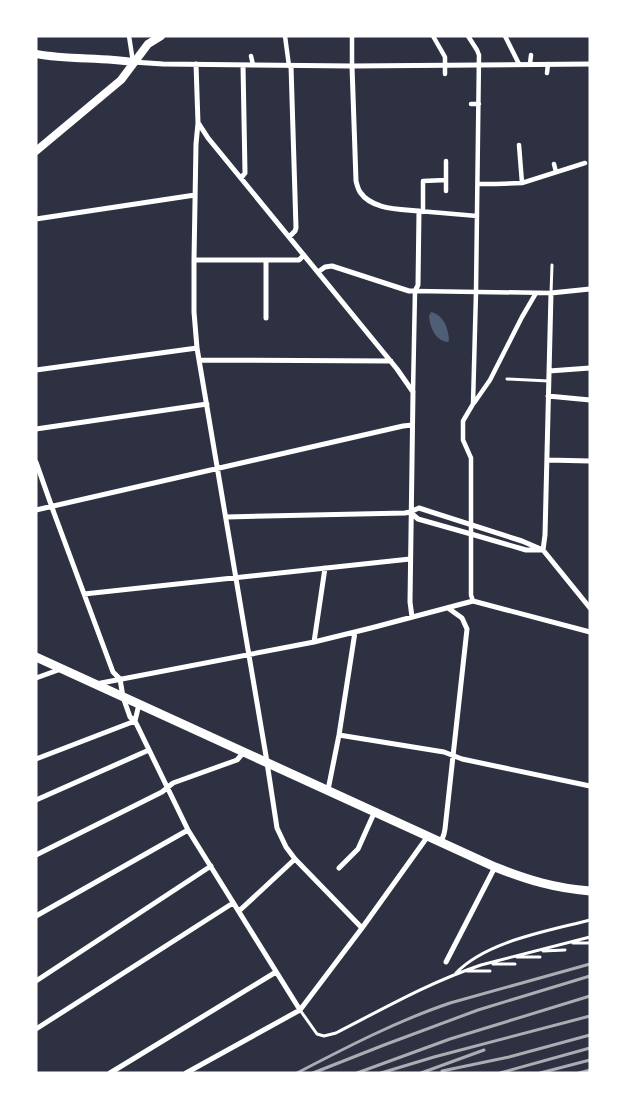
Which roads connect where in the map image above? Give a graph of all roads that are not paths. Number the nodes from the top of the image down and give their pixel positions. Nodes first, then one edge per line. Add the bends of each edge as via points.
1 (129, 36) edge
2 (161, 36) edge
3 (285, 36) edge
4 (352, 36) edge
5 (433, 36) edge
6 (468, 36) edge
7 (505, 36) edge
8 (36, 54) edge
9 (531, 55) dead end
10 (251, 56) dead end
11 (134, 62) junction
12 (196, 64) junction
13 (243, 64) junction
14 (519, 64) junction
15 (530, 64) junction
16 (548, 64) junction
17 (590, 64) edge
18 (253, 65) junction
19 (479, 65) junction
20 (290, 66) junction
21 (352, 66) junction
22 (445, 66) junction
23 (547, 73) dead end
24 (445, 74) dead end
25 (471, 104) dead end
26 (479, 104) junction
27 (198, 123) junction
28 (519, 145) dead end
29 (36, 151) edge
30 (446, 161) dead end
31 (585, 163) dead end
32 (554, 164) dead end
33 (556, 172) junction
34 (241, 178) junction
35 (446, 180) junction
36 (522, 183) junction
37 (478, 184) junction
38 (446, 191) dead end
39 (195, 195) junction
40 (421, 211) junction
41 (477, 216) junction
42 (36, 220) edge
43 (289, 237) junction
44 (304, 255) junction
45 (194, 260) junction
46 (266, 260) junction
47 (552, 265) dead end
48 (318, 272) junction
49 (590, 289) edge
50 (415, 291) junction
51 (476, 292) junction
52 (536, 293) junction
53 (551, 293) junction
54 (266, 318) dead end
55 (197, 348) junction
56 (200, 360) junction
57 (391, 361) junction
58 (590, 368) edge
59 (36, 370) edge
60 (549, 371) junction
61 (507, 379) dead end
62 (548, 380) junction
63 (412, 392) junction
64 (548, 396) junction
65 (590, 400) edge
66 (207, 404) junction
67 (473, 404) junction
68 (412, 425) junction
69 (36, 429) edge
70 (546, 460) junction
71 (590, 461) edge
72 (36, 462) edge
73 (218, 468) junction
74 (52, 507) junction
75 (36, 510) edge
76 (410, 512) junction
77 (226, 517) junction
78 (471, 524) junction
79 (471, 534) junction
80 (543, 550) junction
81 (410, 559) junction
82 (325, 568) junction
83 (236, 578) junction
84 (84, 594) junction
85 (471, 602) junction
86 (448, 608) junction
87 (590, 608) edge
88 (412, 618) junction
89 (355, 632) junction
90 (590, 632) edge
91 (314, 642) junction
92 (249, 654) junction
93 (36, 657) edge
94 (61, 668) junction
95 (36, 678) edge
96 (120, 679) junction
97 (95, 684) junction
98 (123, 697) junction
99 (139, 704) junction
100 (135, 722) junction
101 (339, 734) junction
102 (149, 750) junction
103 (244, 752) junction
104 (453, 756) junction
105 (36, 759) edge
106 (267, 762) junction
107 (590, 786) edge
108 (168, 788) junction
109 (328, 790) junction
110 (36, 800) edge
111 (375, 812) junction
112 (188, 830) junction
113 (428, 836) junction
114 (441, 842) junction
115 (36, 855) edge
116 (295, 859) junction
117 (211, 866) junction
118 (495, 867) junction
119 (339, 868) dead end
120 (590, 891) edge
121 (234, 903) junction
122 (239, 912) junction
123 (36, 916) edge
124 (590, 920) edge
125 (362, 928) junction
126 (590, 937) edge
127 (570, 942) junction
128 (589, 943) edge
129 (564, 950) dead end
130 (538, 951) junction
131 (511, 957) junction
132 (540, 957) dead end
133 (446, 962) dead end
134 (487, 964) junction
135 (515, 964) dead end
136 (464, 971) junction
137 (490, 971) dead end
138 (276, 972) junction
139 (453, 975) junction
140 (36, 982) edge
141 (300, 1010) junction
142 (36, 1029) edge
143 (110, 1073) edge
144 (186, 1073) edge

1 - 11 street
2 - 11 street via 148,44
3 - 20 street
4 - 21 street
5 - 22 street via 444,53
6 - 19 street via 478,53
7 - 14 street
8 - 11 street
9 - 15 street
10 - 18 street
11 - 12 street
11 - 29 street via 120,80
12 - 13 street
12 - 27 street
13 - 18 street
13 - 34 street via 246,173
14 - 15 street
14 - 19 street
15 - 16 street
16 - 17 street
16 - 23 street
18 - 20 street
19 - 22 street
19 - 26 street
20 - 21 street
20 - 43 street via 296,228
21 - 22 street
21 - 40 street via 356,181 360,191 375,204
22 - 24 street
25 - 26 street
26 - 37 street
27 - 34 street
27 - 39 street
28 - 36 street
30 - 35 street
31 - 33 street
32 - 33 street
33 - 36 street
34 - 43 street
35 - 38 street
35 - 40 street via 423,182
36 - 37 street
37 - 41 street
39 - 42 street
39 - 45 street
40 - 41 street via 446,210
40 - 50 street via 418,285
41 - 51 street
43 - 44 street
44 - 46 street via 299,260
44 - 48 street
45 - 46 street
45 - 55 street
46 - 54 street
47 - 53 lane
48 - 50 street via 332,266
48 - 57 street
49 - 53 street
50 - 51 street
50 - 63 street
51 - 52 street
51 - 67 street
52 - 53 street
52 - 67 street via 490,380
53 - 60 street
55 - 56 street
55 - 59 street
56 - 57 street
56 - 66 street
57 - 63 street
58 - 60 street
60 - 62 street
61 - 62 lane
62 - 64 street
63 - 68 street
64 - 65 street
64 - 70 street
66 - 69 street
66 - 73 street
67 - 78 street via 463,421 463,440 471,458
68 - 73 street
68 - 76 street
70 - 71 street
70 - 80 street
72 - 74 street
73 - 74 street
73 - 77 street
74 - 75 street
74 - 84 street
76 - 77 street
76 - 78 street via 419,508
76 - 79 street via 418,518
76 - 81 street
77 - 83 street
78 - 79 street
78 - 80 street
79 - 80 street via 526,550
79 - 85 street
80 - 87 street
81 - 82 street
81 - 88 street
82 - 83 street
82 - 91 street
83 - 84 street
83 - 92 street
84 - 96 street via 114,672
85 - 86 street
85 - 90 street
86 - 88 street
86 - 104 street via 462,618 467,629
88 - 89 street
89 - 91 street
89 - 101 street
91 - 92 street
92 - 96 street
92 - 106 street
93 - 94 main road
94 - 95 street
94 - 97 main road
96 - 97 street
96 - 98 street
97 - 98 main road
98 - 99 main road
98 - 100 street
99 - 100 street
99 - 103 main road
100 - 102 street
100 - 105 street
101 - 104 street
101 - 109 street
102 - 108 street
102 - 110 street
103 - 106 main road
103 - 108 street via 237,760 173,783
104 - 107 street
104 - 114 street via 446,829
106 - 109 main road
106 - 116 street via 277,828
108 - 112 street
108 - 115 street
109 - 111 main road
111 - 113 main road
111 - 119 street via 358,849
112 - 117 street
112 - 123 street
113 - 114 main road
113 - 125 street
114 - 118 main road
116 - 122 street
116 - 125 street
117 - 121 street
117 - 140 street
118 - 120 main road via 521,878
118 - 133 street
121 - 122 street
121 - 142 street
122 - 138 street
124 - 139 lane via 500,945 462,966
125 - 141 street
126 - 127 lane
127 - 128 lane
127 - 130 lane
129 - 130 lane
130 - 131 lane
131 - 132 lane
131 - 134 lane
134 - 135 lane
134 - 136 lane
136 - 137 lane
136 - 139 lane
138 - 141 street
138 - 143 street
139 - 141 lane via 324,1036 316,1034
141 - 144 street

